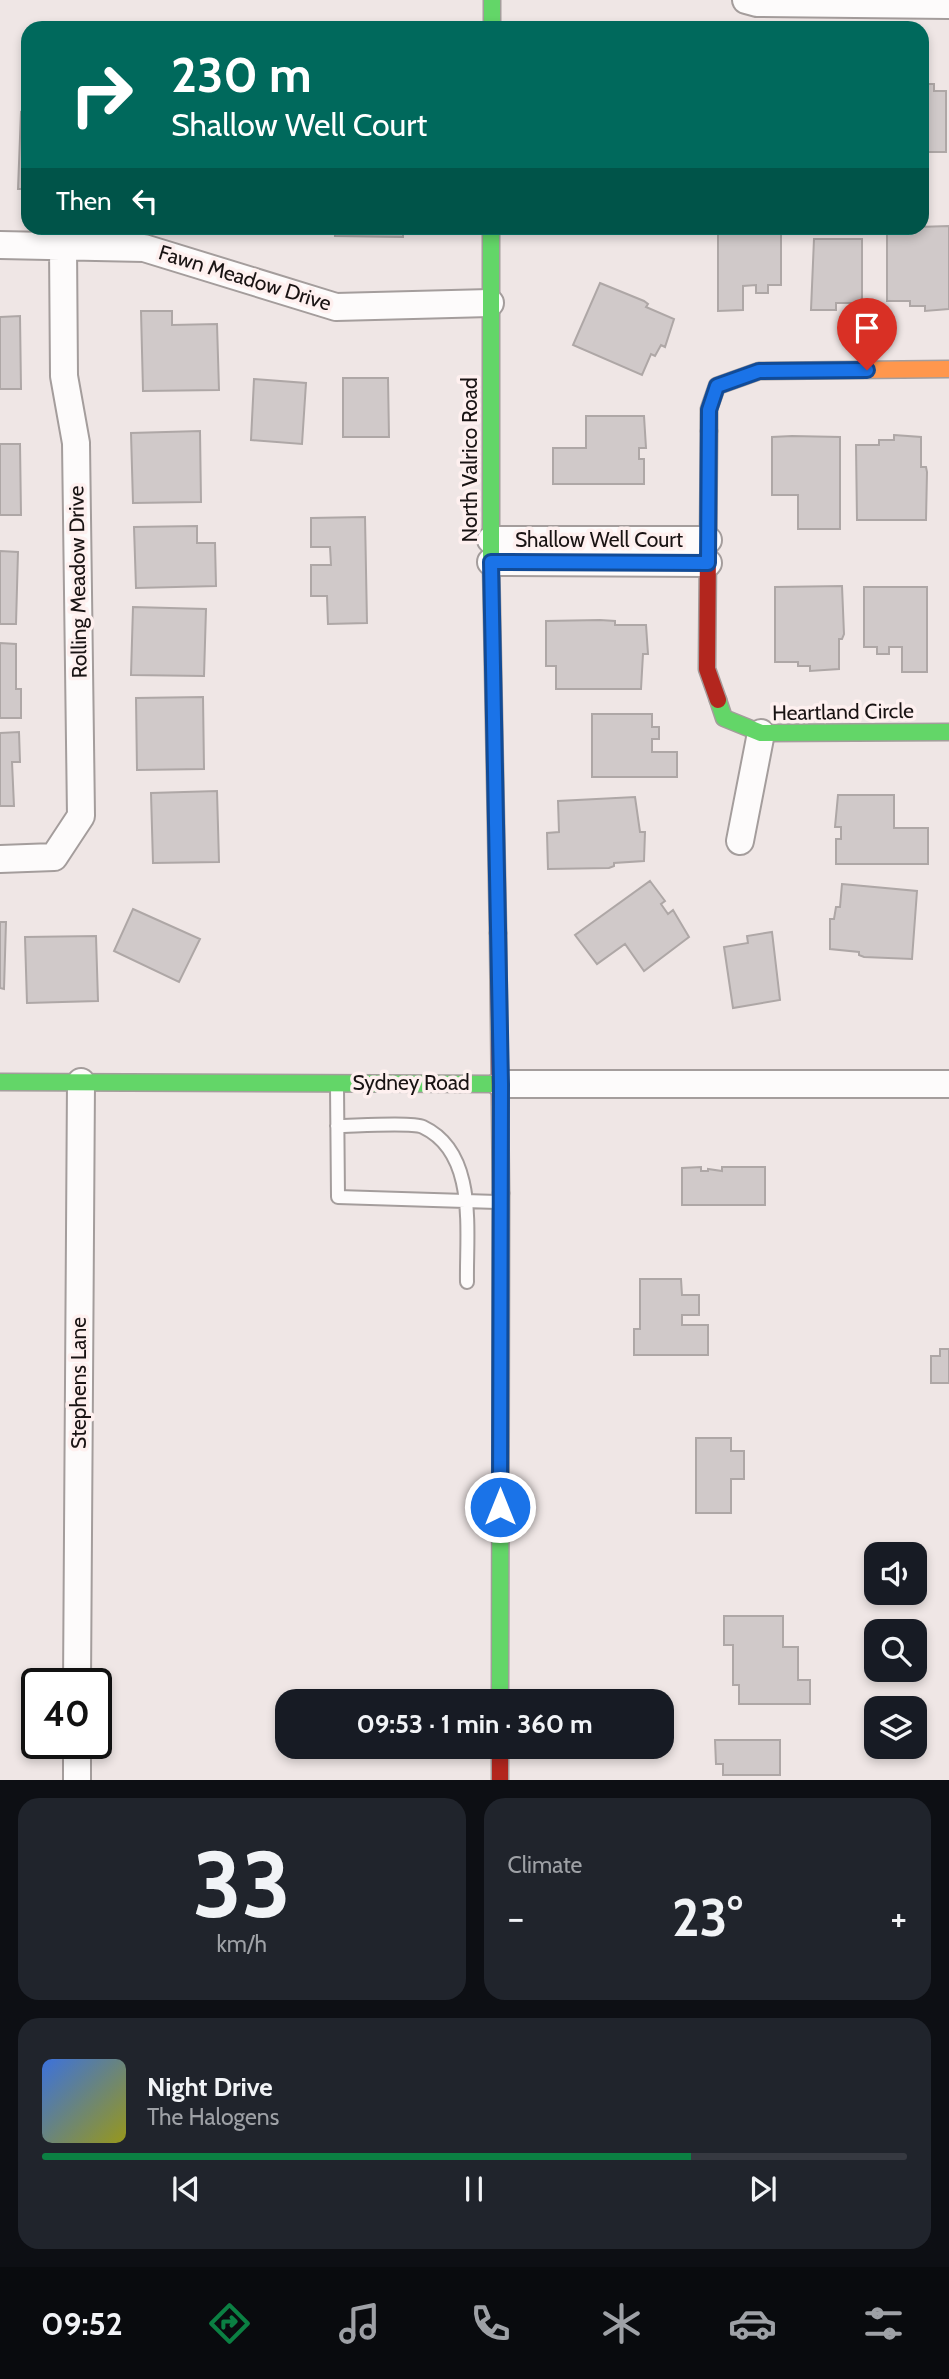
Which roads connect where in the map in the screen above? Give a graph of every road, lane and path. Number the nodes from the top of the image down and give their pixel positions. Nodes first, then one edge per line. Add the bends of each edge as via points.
1 (492, 0) edge
2 (746, 0) edge
3 (949, 5) edge
4 (492, 21) edge
5 (491, 235) edge
6 (0, 244) edge
7 (63, 246) junction
8 (490, 303) junction
9 (949, 369) edge
10 (491, 551) junction
11 (708, 552) junction
12 (949, 732) edge
13 (761, 733) junction
14 (740, 841) dead end
15 (0, 859) edge
16 (0, 1082) edge
17 (81, 1082) junction
18 (337, 1083) junction
19 (501, 1084) junction
20 (949, 1084) edge
21 (337, 1126) junction
22 (466, 1202) junction
23 (501, 1202) junction
24 (467, 1282) dead end
25 (77, 1668) edge
26 (500, 1689) edge
27 (77, 1759) edge
28 (500, 1759) edge
29 (76, 1780) edge
30 (500, 1780) edge

1 - 4 street
2 - 3 street
5 - 8 street, North Valrico Road
6 - 7 street, Fawn Meadow Drive
7 - 8 street, Fawn Meadow Drive via 144,248 336,307
7 - 15 street, Rolling Meadow Drive via 64,376 76,443 81,817 54,857
8 - 10 street, North Valrico Road
9 - 11 street, Heartland Circle via 759,371 717,386 709,410
10 - 11 street, Shallow Well Court
10 - 19 street, North Valrico Road
11 - 13 street, Heartland Circle via 707,669 724,718
12 - 13 street, Heartland Circle
13 - 14 street
16 - 17 street, Sydney Road
17 - 18 street, Sydney Road
17 - 25 street, Stephens Lane
18 - 19 street, Sydney Road
18 - 21 lane
19 - 20 street, Sydney Road
19 - 23 street, North Valrico Road
21 - 22 lane via 422,1126 454,1152
21 - 22 lane via 338,1197
22 - 23 lane
22 - 24 lane
23 - 26 street, North Valrico Road
27 - 29 street
28 - 30 street

